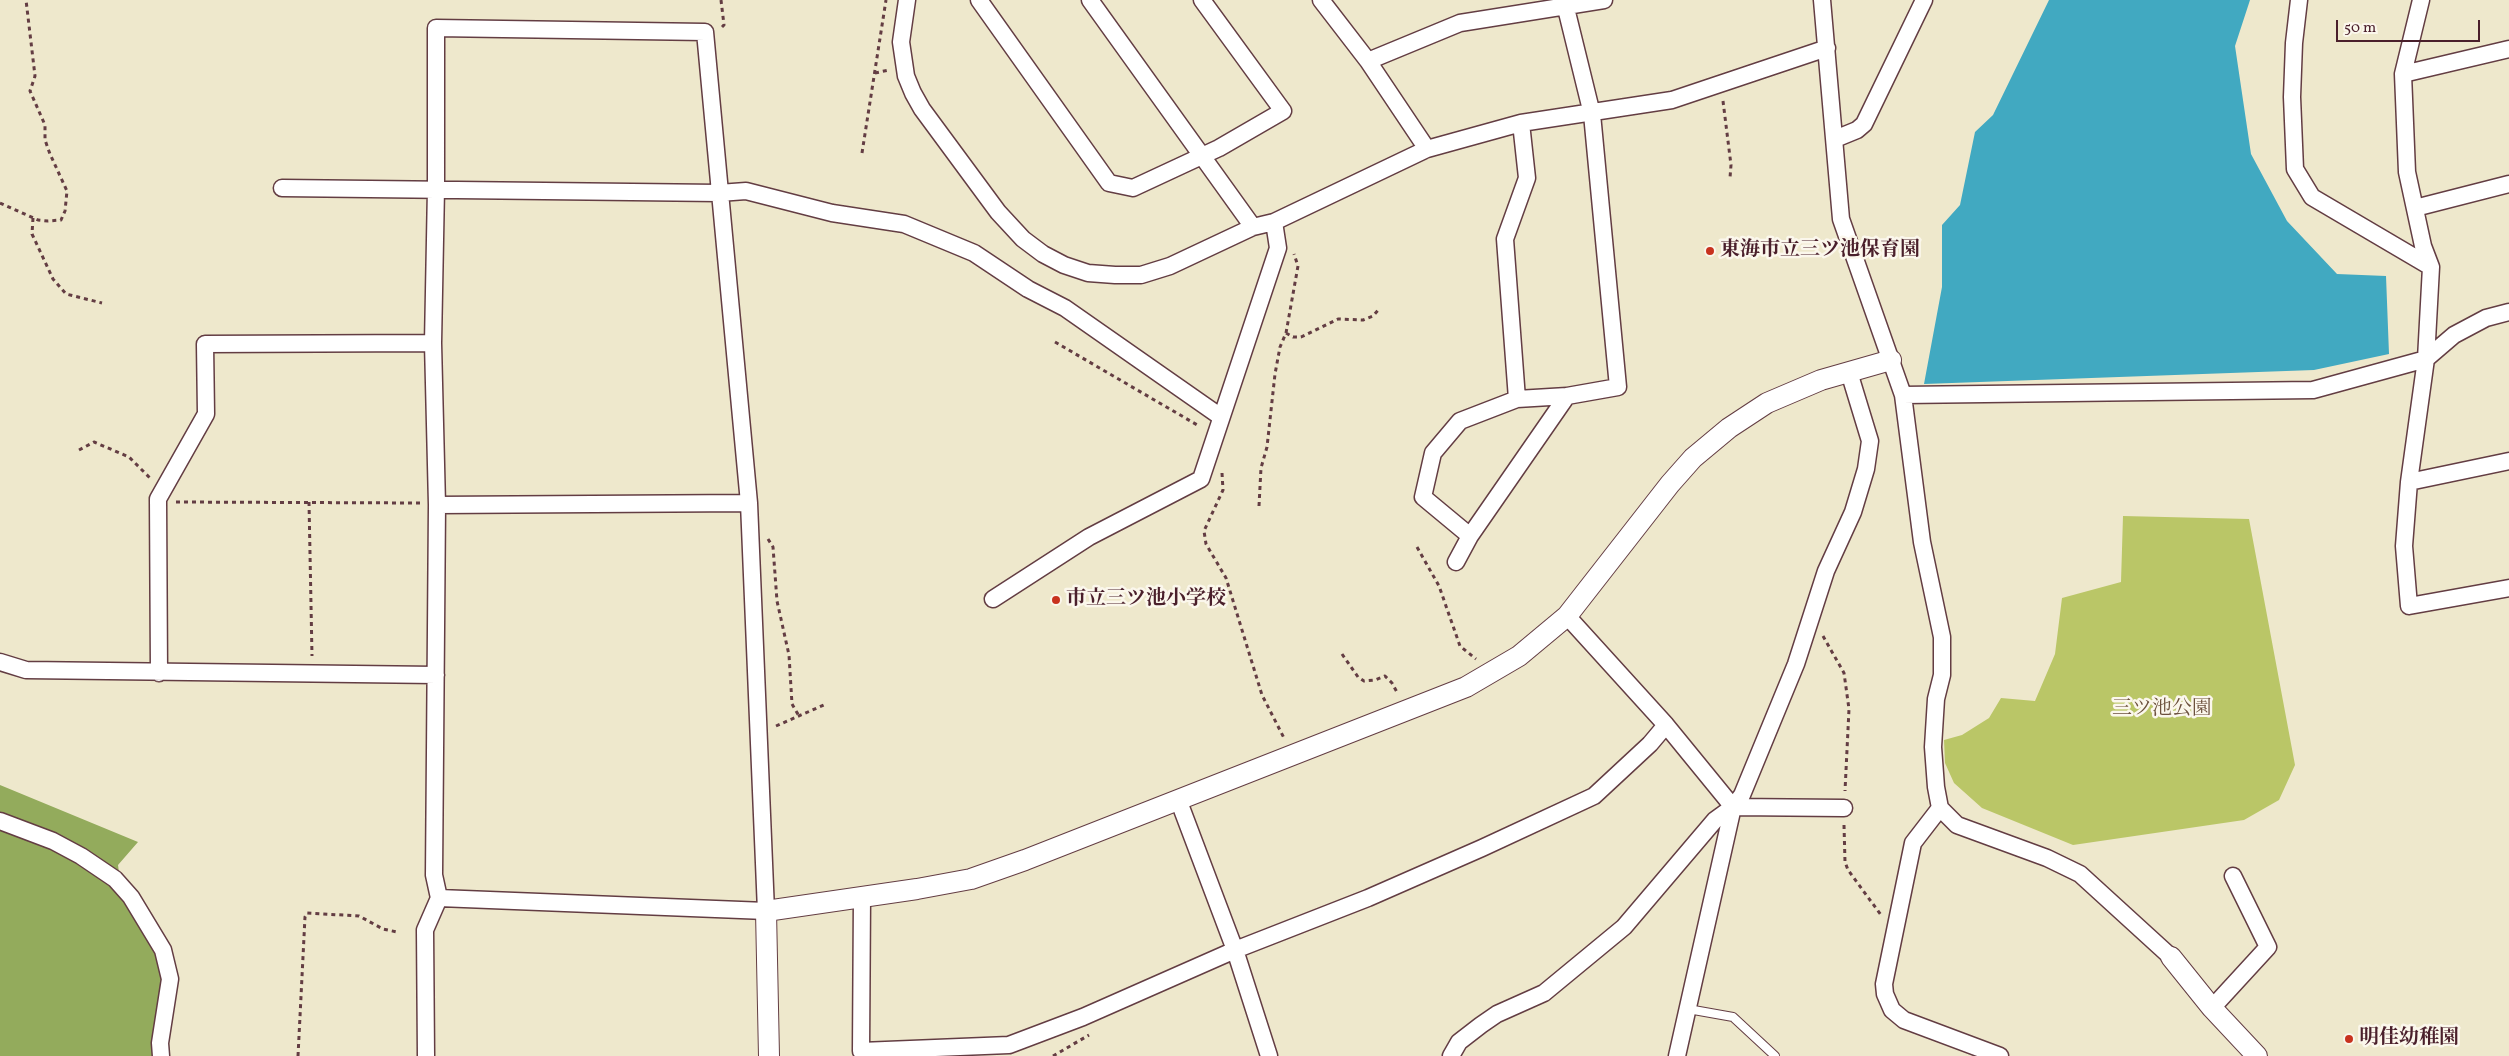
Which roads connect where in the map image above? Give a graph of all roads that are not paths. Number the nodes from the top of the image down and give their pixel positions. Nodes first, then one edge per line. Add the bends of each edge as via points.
1 (907, 0) edge
2 (978, 0) edge
3 (1090, 0) edge
4 (1202, 0) edge
5 (1320, 0) edge
6 (1604, 0) edge
7 (1822, 0) edge
8 (1924, 0) edge
9 (2300, 0) edge
10 (2421, 0) edge
11 (1565, 3) edge
12 (1827, 48) junction
13 (2509, 49) edge
14 (1368, 62) junction
15 (2403, 74) junction
16 (1592, 114) junction
17 (1522, 123) junction
18 (1834, 139) junction
19 (1427, 149) junction
20 (1202, 155) junction
21 (2509, 184) edge
22 (282, 188) dead end
23 (436, 188) junction
24 (720, 193) junction
25 (2414, 208) junction
26 (1274, 222) junction
27 (1253, 227) junction
28 (2431, 267) junction
29 (2509, 312) edge
30 (433, 343) junction
31 (2426, 359) junction
32 (1891, 360) junction
33 (1849, 372) junction
34 (1903, 395) junction
35 (1567, 396) junction
36 (1516, 399) junction
37 (1221, 418) junction
38 (2509, 461) edge
39 (2409, 482) junction
40 (749, 503) junction
41 (437, 505) junction
42 (1470, 536) junction
43 (1456, 562) dead end
44 (2509, 588) edge
45 (994, 599) dead end
46 (1567, 616) junction
47 (0, 662) edge
48 (159, 673) junction
49 (436, 675) junction
50 (1666, 725) junction
51 (1178, 799) junction
52 (1732, 807) junction
53 (1844, 808) road end
54 (1940, 808) junction
55 (0, 821) edge
56 (2233, 876) dead end
57 (862, 896) junction
58 (439, 898) junction
59 (766, 911) junction
60 (1235, 950) junction
61 (2171, 957) joint
62 (2212, 1008) junction
63 (1688, 1009) junction
64 (161, 1056) edge
65 (426, 1056) edge
66 (769, 1056) edge
67 (1269, 1056) edge
68 (1452, 1056) edge
69 (1677, 1056) edge
70 (1775, 1056) edge
71 (2000, 1056) edge
72 (2257, 1056) edge

1 - 27 street via 901,42 906,76 922,109 998,212 1023,239 1043,254 1088,273 1141,274 1170,266
2 - 20 street via 1109,183 1133,188
3 - 20 street
4 - 20 street via 1283,111
5 - 14 street
6 - 11 street
7 - 12 street
8 - 18 street via 1864,124
9 - 28 street via 2292,97 2295,169 2312,198
10 - 15 street
11 - 14 street via 1460,23
11 - 16 street
12 - 16 street via 1672,100
12 - 18 street
13 - 15 street
14 - 19 street
15 - 25 street via 2407,172
16 - 17 street
16 - 35 street via 1618,386
17 - 19 street
17 - 36 street via 1527,178 1505,239
18 - 32 street via 1841,219
19 - 26 street
20 - 27 street
21 - 25 street
22 - 23 street
23 - 24 street
23 - 24 street via 436,28 705,32
23 - 30 street
24 - 37 street via 746,191 832,213 904,224 974,253 1028,289 1073,313
24 - 40 street
25 - 28 street
26 - 27 street
26 - 37 street via 1278,248
28 - 31 street
29 - 31 street via 2486,318 2454,335
30 - 41 street
30 - 48 street via 205,344 206,414 161,495
31 - 34 street via 2313,390
31 - 39 street
32 - 33 street
32 - 34 street
33 - 46 street via 1767,403 1711,442 1670,484
33 - 52 street via 1870,441 1866,469 1852,512 1826,571 1774,722 1742,795
34 - 54 street via 1922,542 1942,637 1942,674 1936,699 1933,747
35 - 36 street
35 - 42 street
36 - 42 street via 1460,420 1433,453 1423,497
37 - 45 street via 1201,479 1089,537
38 - 39 street
39 - 44 street via 2404,546 2409,606
40 - 41 street
40 - 59 street
41 - 49 street
42 - 43 street
46 - 50 street
46 - 51 street via 1519,656 1466,686
47 - 48 street via 26,670
48 - 49 street
49 - 58 street via 434,875
50 - 52 street
50 - 60 street via 1594,796 1385,890
51 - 57 street via 1026,860 971,878
51 - 60 street
52 - 53 street
52 - 63 street
52 - 68 street via 1715,820 1624,926 1544,993 1497,1014 1459,1042
54 - 61 street via 1957,826 2047,858 2080,874
54 - 71 street via 1913,843 1884,984 1885,994 1892,1010 1914,1025
55 - 64 street via 53,841 81,856 116,879 131,897 163,950 170,978
56 - 62 street via 2268,947
57 - 59 street
57 - 60 street via 861,1052 1009,1045
58 - 59 street
58 - 65 street via 425,930
59 - 66 street
60 - 67 street
61 - 62 street
62 - 72 street
63 - 69 street
63 - 70 lane via 1733,1017

